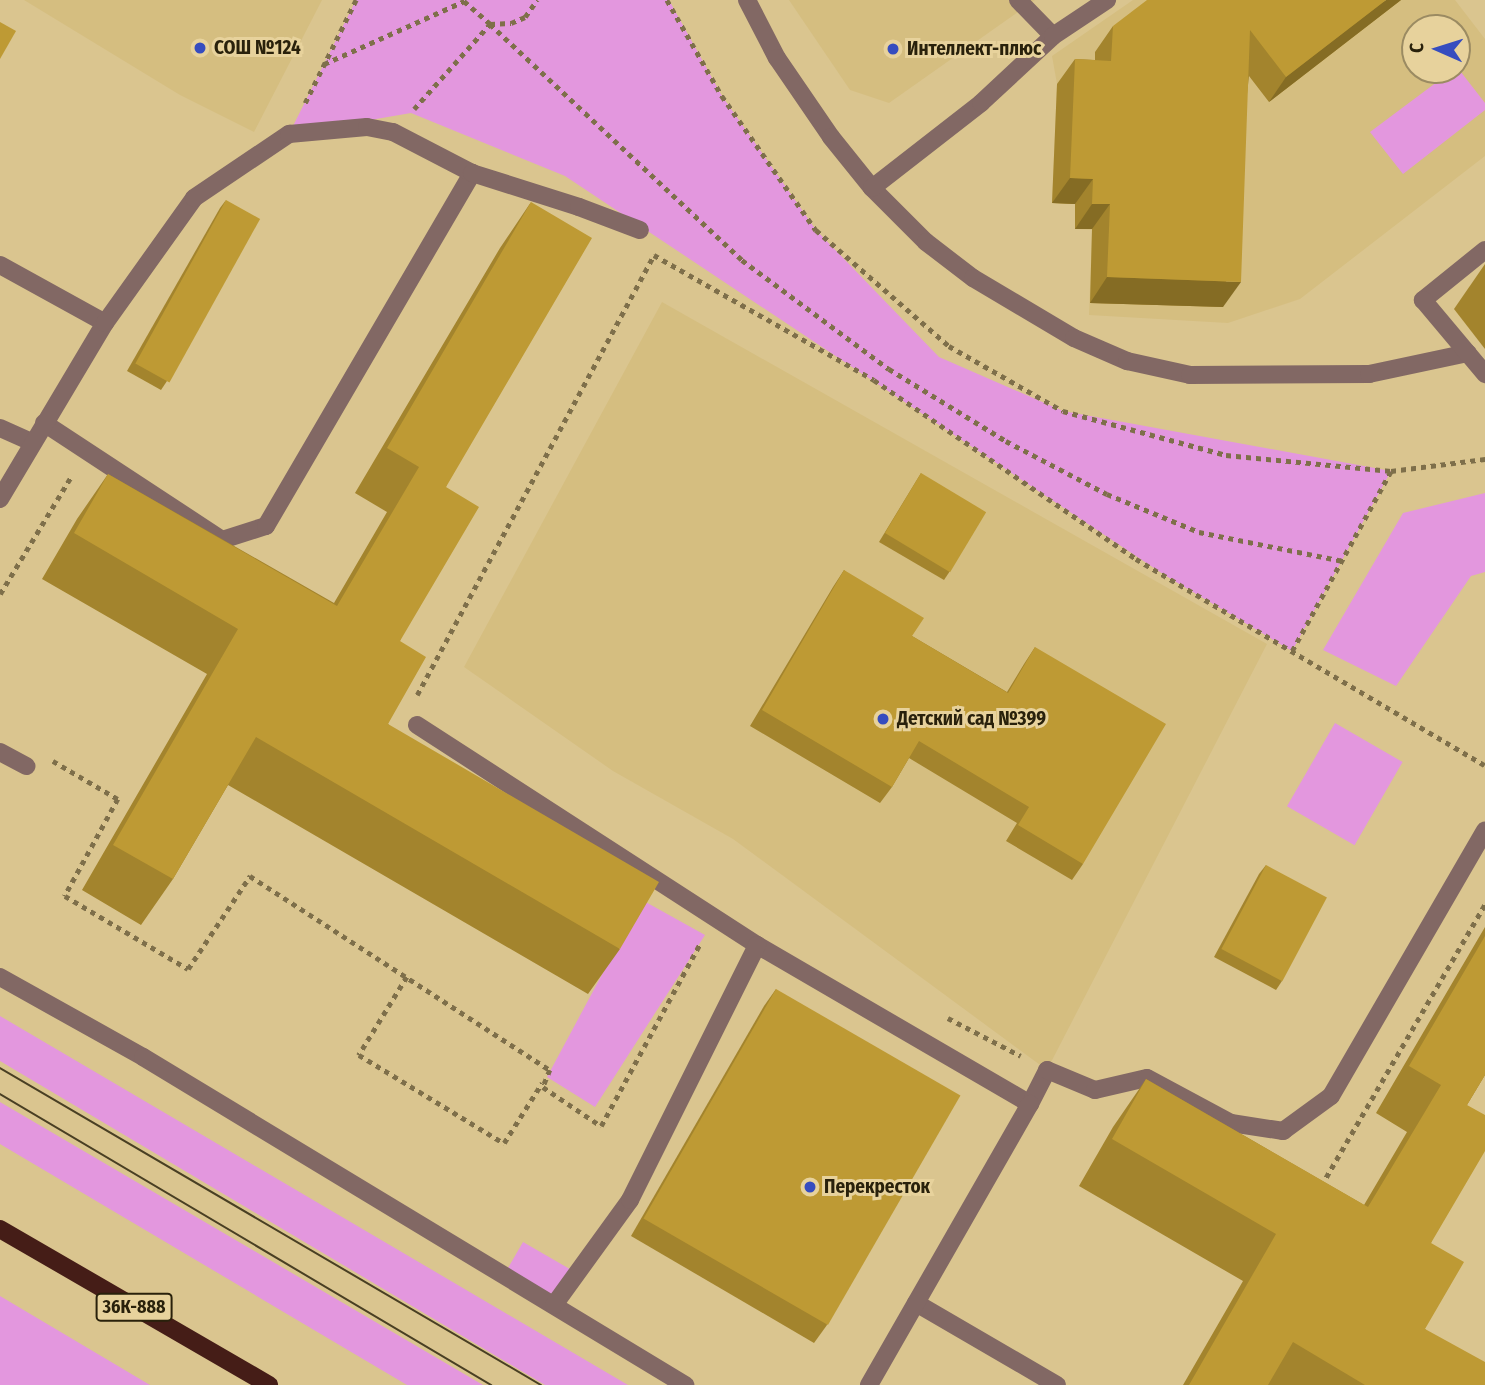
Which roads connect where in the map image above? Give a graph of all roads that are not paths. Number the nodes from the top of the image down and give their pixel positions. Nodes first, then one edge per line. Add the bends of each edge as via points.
1 (747, 0) edge
2 (1018, 0) edge
3 (1107, 0) edge
4 (1053, 36) junction
5 (472, 173) junction
6 (872, 188) junction
7 (640, 230) dead end
8 (1485, 250) edge
9 (0, 264) edge
10 (105, 323) junction
11 (1468, 353) junction
12 (1485, 374) edge
13 (44, 423) junction
14 (0, 428) edge
15 (33, 443) junction
16 (0, 499) edge
17 (417, 725) edge
18 (0, 752) edge
19 (26, 766) dead end
20 (1485, 830) edge
21 (757, 945) junction
22 (0, 977) edge
23 (1030, 1104) junction
24 (0, 1229) edge
25 (916, 1303) junction
26 (554, 1306) junction
27 (269, 1385) edge
28 (685, 1385) edge
29 (869, 1385) edge
30 (1057, 1385) edge

1 - 6 street via 777,58
2 - 4 street
3 - 4 street
4 - 6 street via 981,103
5 - 7 street
5 - 10 street via 393,132 367,127 289,134 194,198
5 - 13 street via 266,526 222,540
6 - 11 street via 926,242 973,278 1074,338 1127,361 1190,375 1369,374
8 - 11 street via 1423,300
9 - 10 street
10 - 13 street
11 - 12 street
13 - 15 street
14 - 15 street
15 - 16 street
17 - 21 street
18 - 19 street
20 - 23 street via 1331,1096 1283,1131 1231,1123 1147,1078 1095,1090 1047,1070
21 - 23 street
21 - 26 street via 630,1200
22 - 26 street via 143,1057
23 - 25 street
24 - 27 main road, 36К-888
25 - 29 street
25 - 30 street
26 - 28 street

